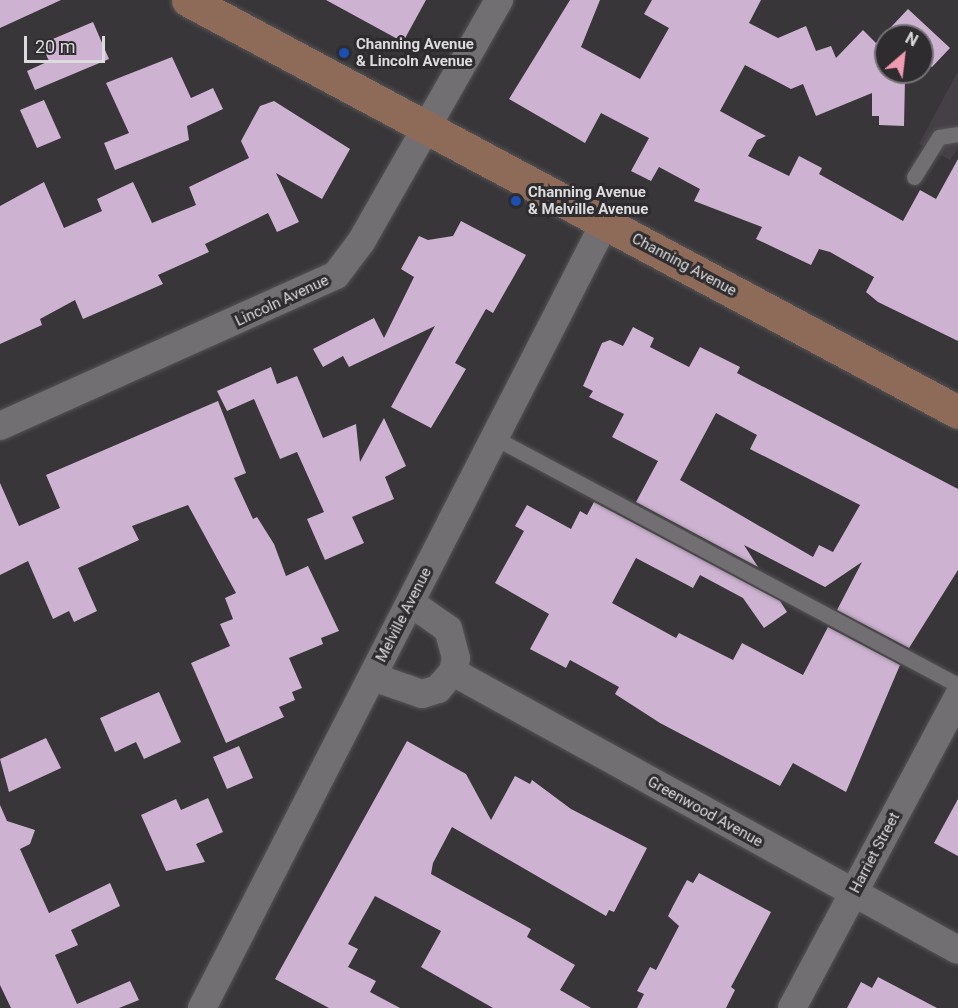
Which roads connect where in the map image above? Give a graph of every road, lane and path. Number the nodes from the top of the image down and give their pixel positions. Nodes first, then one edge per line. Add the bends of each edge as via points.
1 (188, 0) edge
2 (499, 0) edge
3 (429, 126) junction
4 (958, 134) edge
5 (914, 177) dead end
6 (605, 222) junction
7 (958, 412) edge
8 (0, 426) edge
9 (495, 438) junction
10 (411, 603) junction
11 (453, 672) junction
12 (373, 677) junction
13 (958, 685) edge
14 (958, 697) edge
15 (853, 893) junction
16 (958, 950) edge
17 (202, 1008) edge
18 (792, 1008) edge

1 - 3 street, Channing Avenue
2 - 3 street, Lincoln Avenue
3 - 6 street, Channing Avenue
3 - 8 street, Lincoln Avenue via 336,275
4 - 5 lane via 939,137
6 - 7 street, Channing Avenue
6 - 9 street, Melville Avenue
9 - 10 street, Melville Avenue
9 - 13 lane
10 - 11 street via 448,629 456,658
10 - 12 street, Melville Avenue
11 - 12 street via 438,689 422,694
11 - 15 street, Greenwood Avenue
12 - 17 street, Melville Avenue
14 - 15 street, Harriet Street
15 - 16 street, Greenwood Avenue
15 - 18 street, Harriet Street

